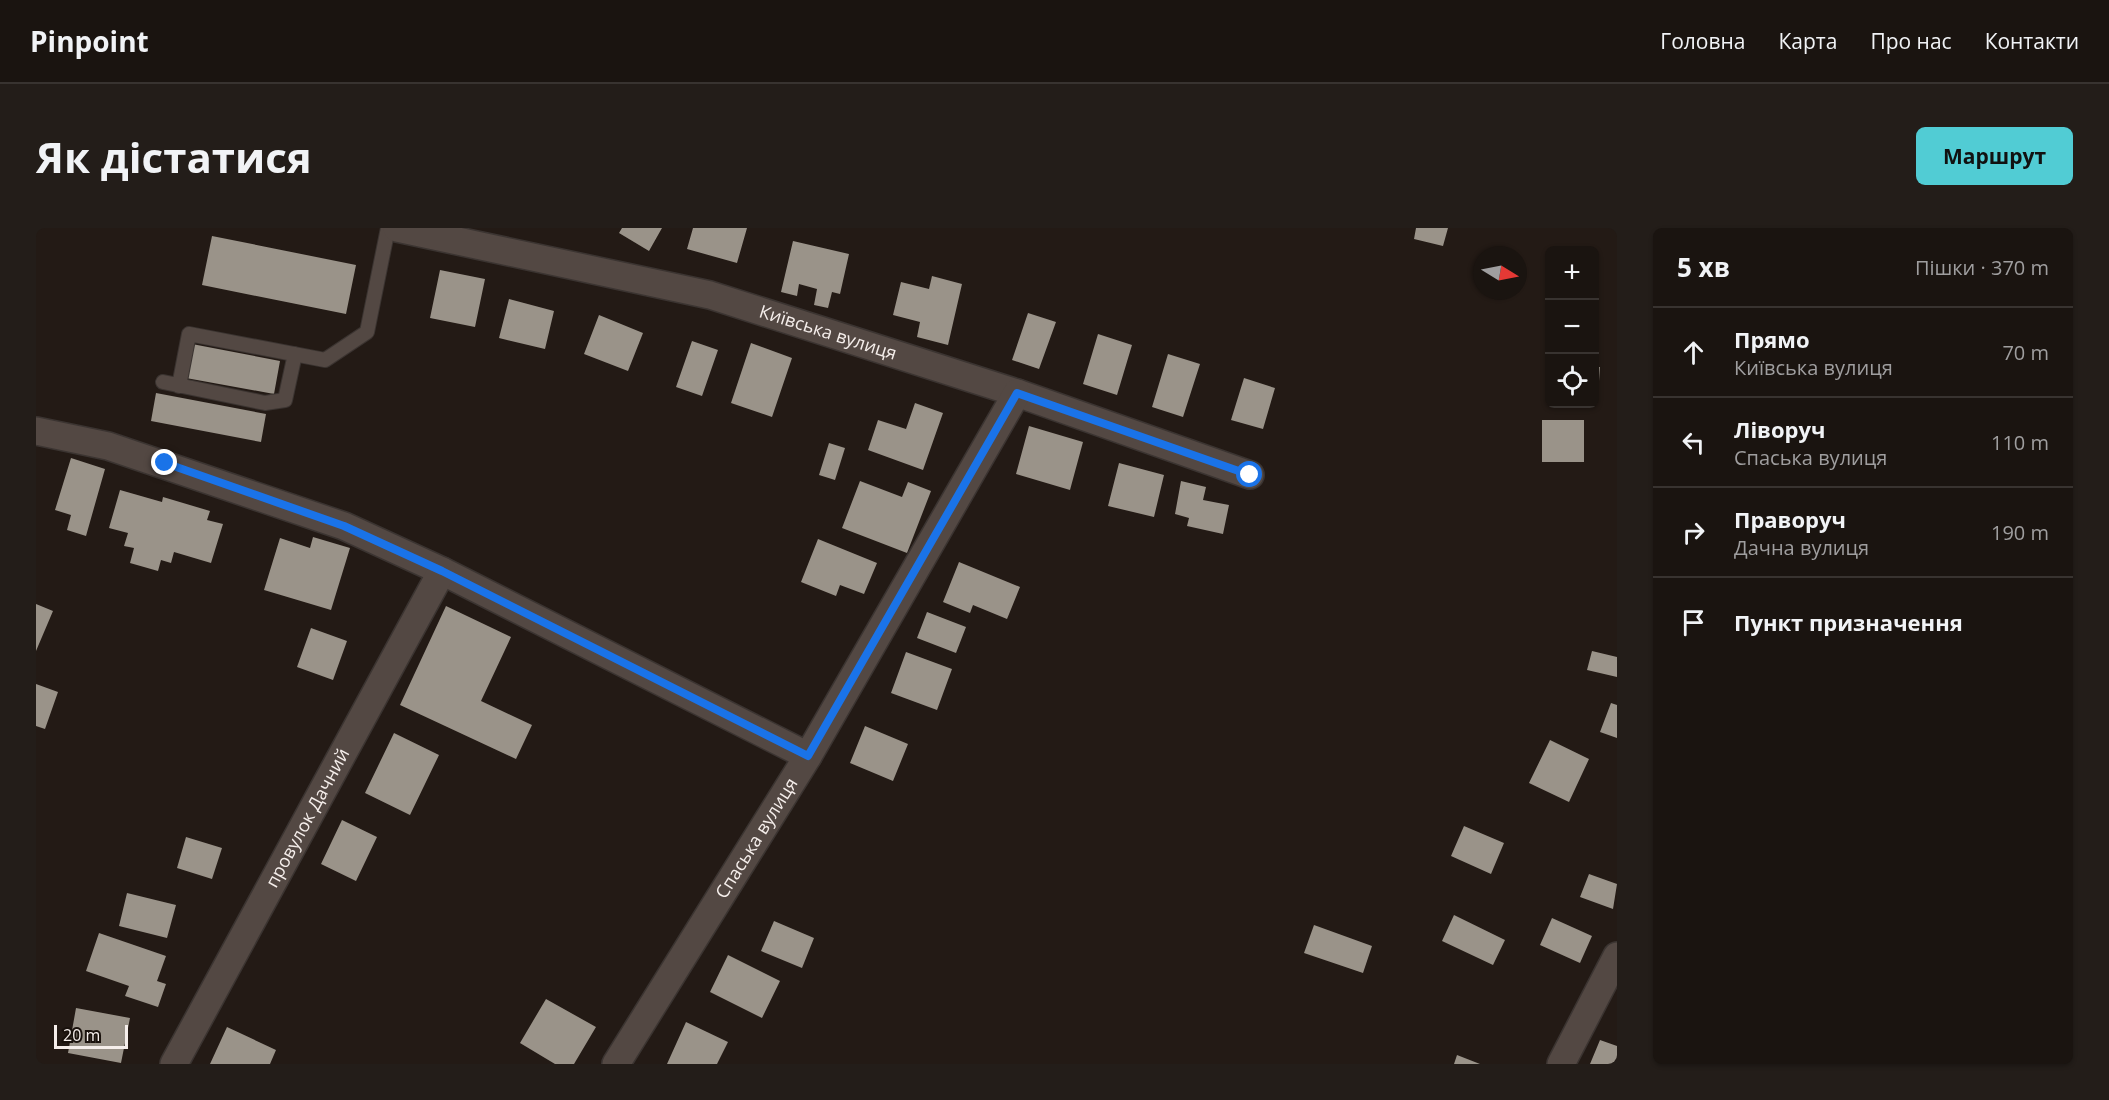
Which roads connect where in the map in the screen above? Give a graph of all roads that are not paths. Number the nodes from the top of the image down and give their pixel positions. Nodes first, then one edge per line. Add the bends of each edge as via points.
1 (388, 228) edge
2 (397, 228) edge
3 (295, 354) junction
4 (163, 382) dead end
5 (179, 386) junction
6 (1017, 393) junction
7 (36, 431) edge
8 (1250, 475) dead end
9 (442, 571) junction
10 (808, 756) junction
11 (1617, 956) edge
12 (174, 1064) edge
13 (616, 1064) edge
14 (1561, 1064) edge

1 - 3 lane via 367,332 324,360
2 - 6 street, Київська вулиця via 710,295
3 - 5 lane via 285,400 265,403
3 - 5 lane via 189,334
4 - 5 lane
6 - 8 street, Київська вулиця
6 - 10 street, Спаська вулиця
7 - 9 street via 165,463 344,526
9 - 10 street
9 - 12 street, провулок Дачний
10 - 13 street, Спаська вулиця
11 - 14 street

